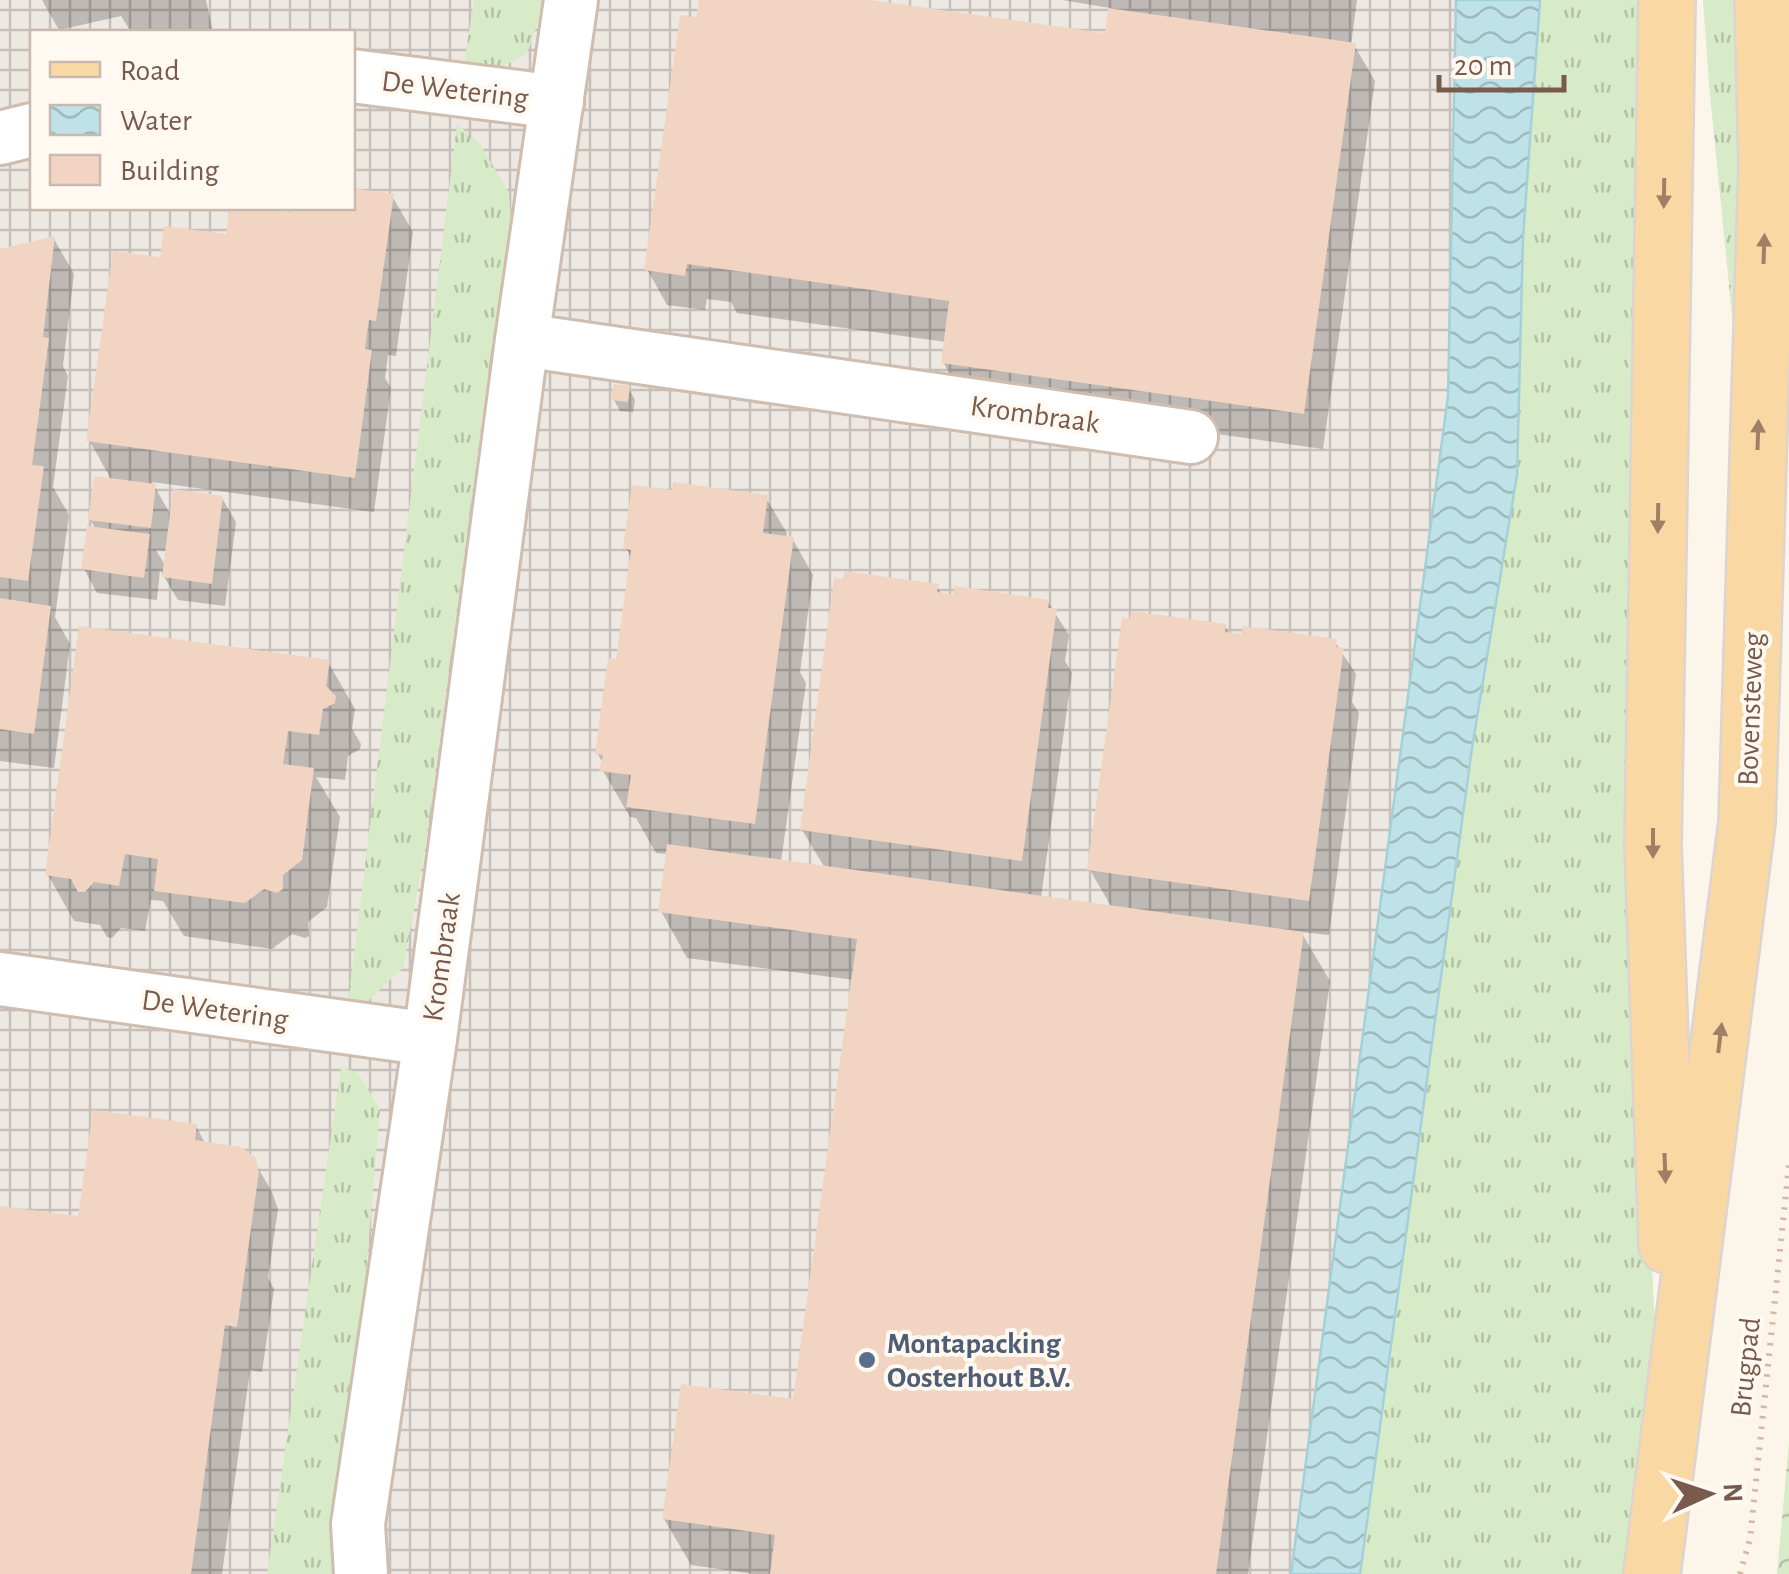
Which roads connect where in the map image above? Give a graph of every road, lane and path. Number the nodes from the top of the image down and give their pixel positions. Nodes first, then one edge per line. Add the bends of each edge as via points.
1 (571, 0) edge
2 (1667, 0) edge
3 (1764, 0) edge
4 (355, 76) edge
5 (557, 102) junction
6 (30, 130) edge
7 (0, 138) edge
8 (522, 340) junction
9 (1191, 436) dead end
10 (0, 979) edge
11 (430, 1039) junction
12 (1789, 1164) edge
13 (1674, 1413) junction
14 (361, 1574) edge
15 (1652, 1574) edge
16 (1740, 1574) edge

1 - 5 street, Krombraak
2 -> 13 main road, Bovensteweg via 1653,845
13 -> 3 main road, Bovensteweg via 1747,822 1767,166
4 - 5 street, De Wetering
5 - 8 street, Krombraak
6 - 7 street
8 - 9 street, Krombraak
8 - 11 street, Krombraak
10 - 11 street, De Wetering
11 - 14 street, Krombraak via 358,1524
12 - 16 path, Brugpad via 1750,1540
13 - 15 main road, Bovensteweg

